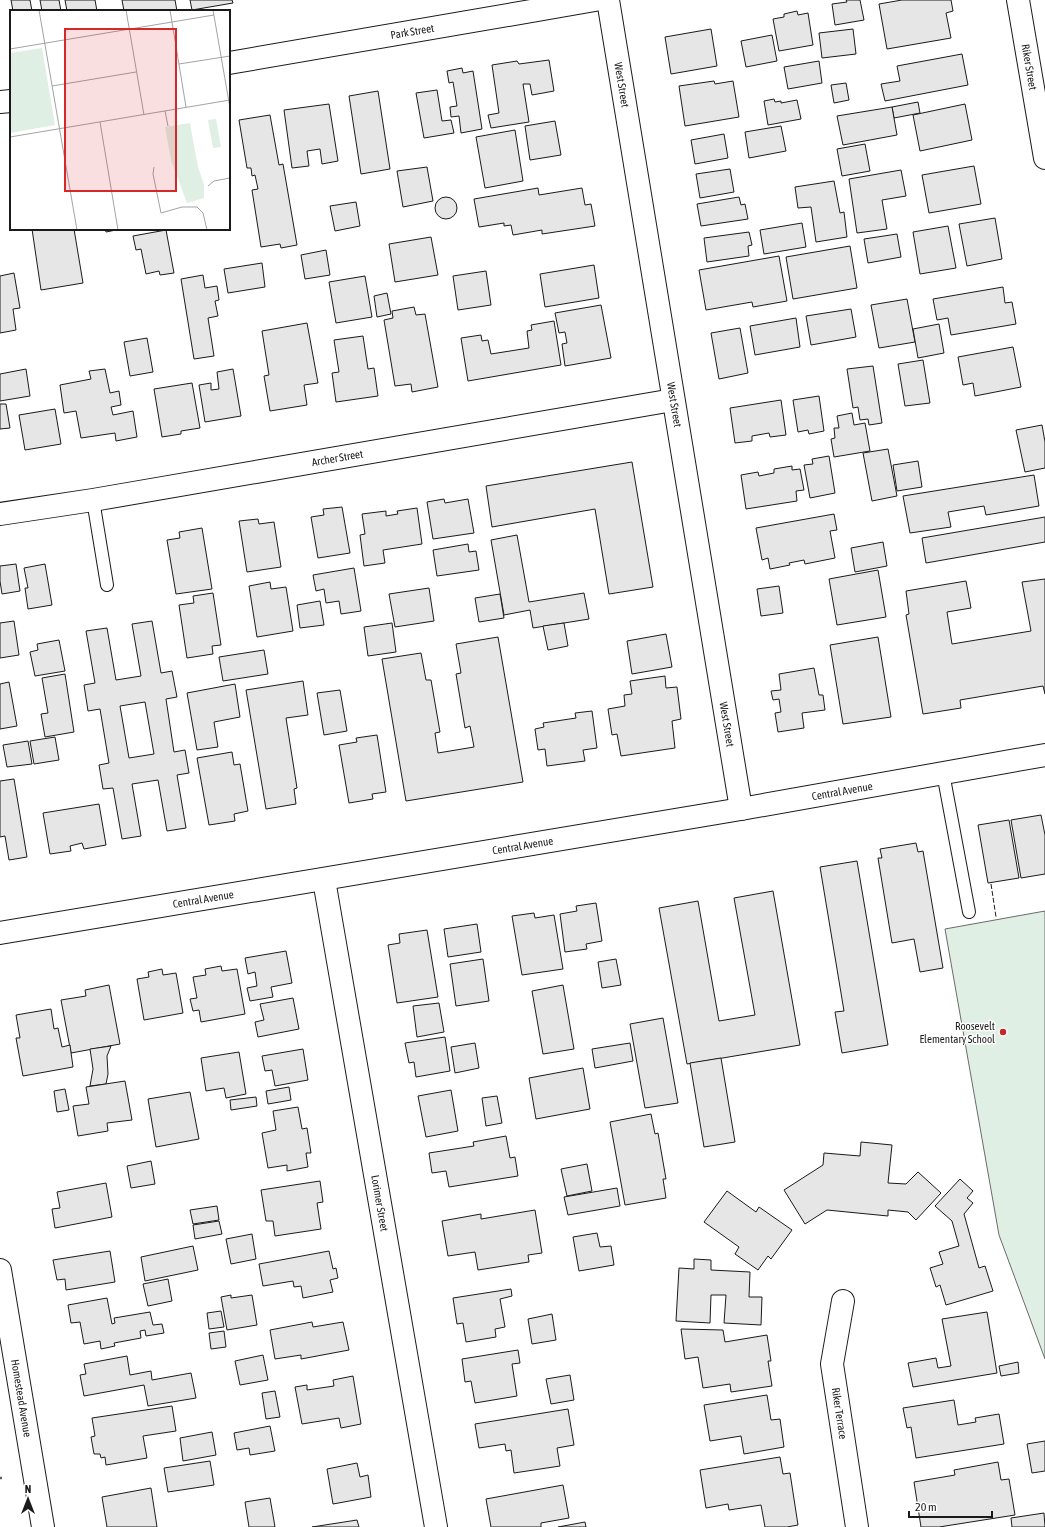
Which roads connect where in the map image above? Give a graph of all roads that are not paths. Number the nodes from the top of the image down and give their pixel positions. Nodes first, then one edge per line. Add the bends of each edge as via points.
1 (595, 0) edge
2 (608, 0) edge
3 (1018, 0) edge
4 (230, 63) edge
5 (10, 100) edge
6 (0, 102) edge
7 (1045, 158) edge
8 (674, 400) junction
9 (93, 500) junction
10 (0, 514) edge
11 (107, 585) dead end
12 (1045, 755) edge
13 (944, 773) junction
14 (741, 810) junction
15 (324, 880) junction
16 (969, 912) dead end
17 (0, 934) edge
18 (0, 1270) edge
19 (843, 1300) dead end
20 (43, 1527) edge
21 (436, 1527) edge
22 (857, 1527) edge

1 - 4 street, Park Street
2 - 8 street, West Street
3 - 7 street, Riker Street
5 - 6 street
8 - 9 street, Archer Street
8 - 14 street, West Street
9 - 10 street, Archer Street
9 - 11 lane
12 - 13 street, Central Avenue
13 - 14 street, Central Avenue
13 - 16 lane
14 - 15 street, Central Avenue
15 - 17 street, Central Avenue
15 - 21 street, Lorimer Street
18 - 20 street, Homestead Avenue
19 - 22 street, Riker Terrace via 832,1364

